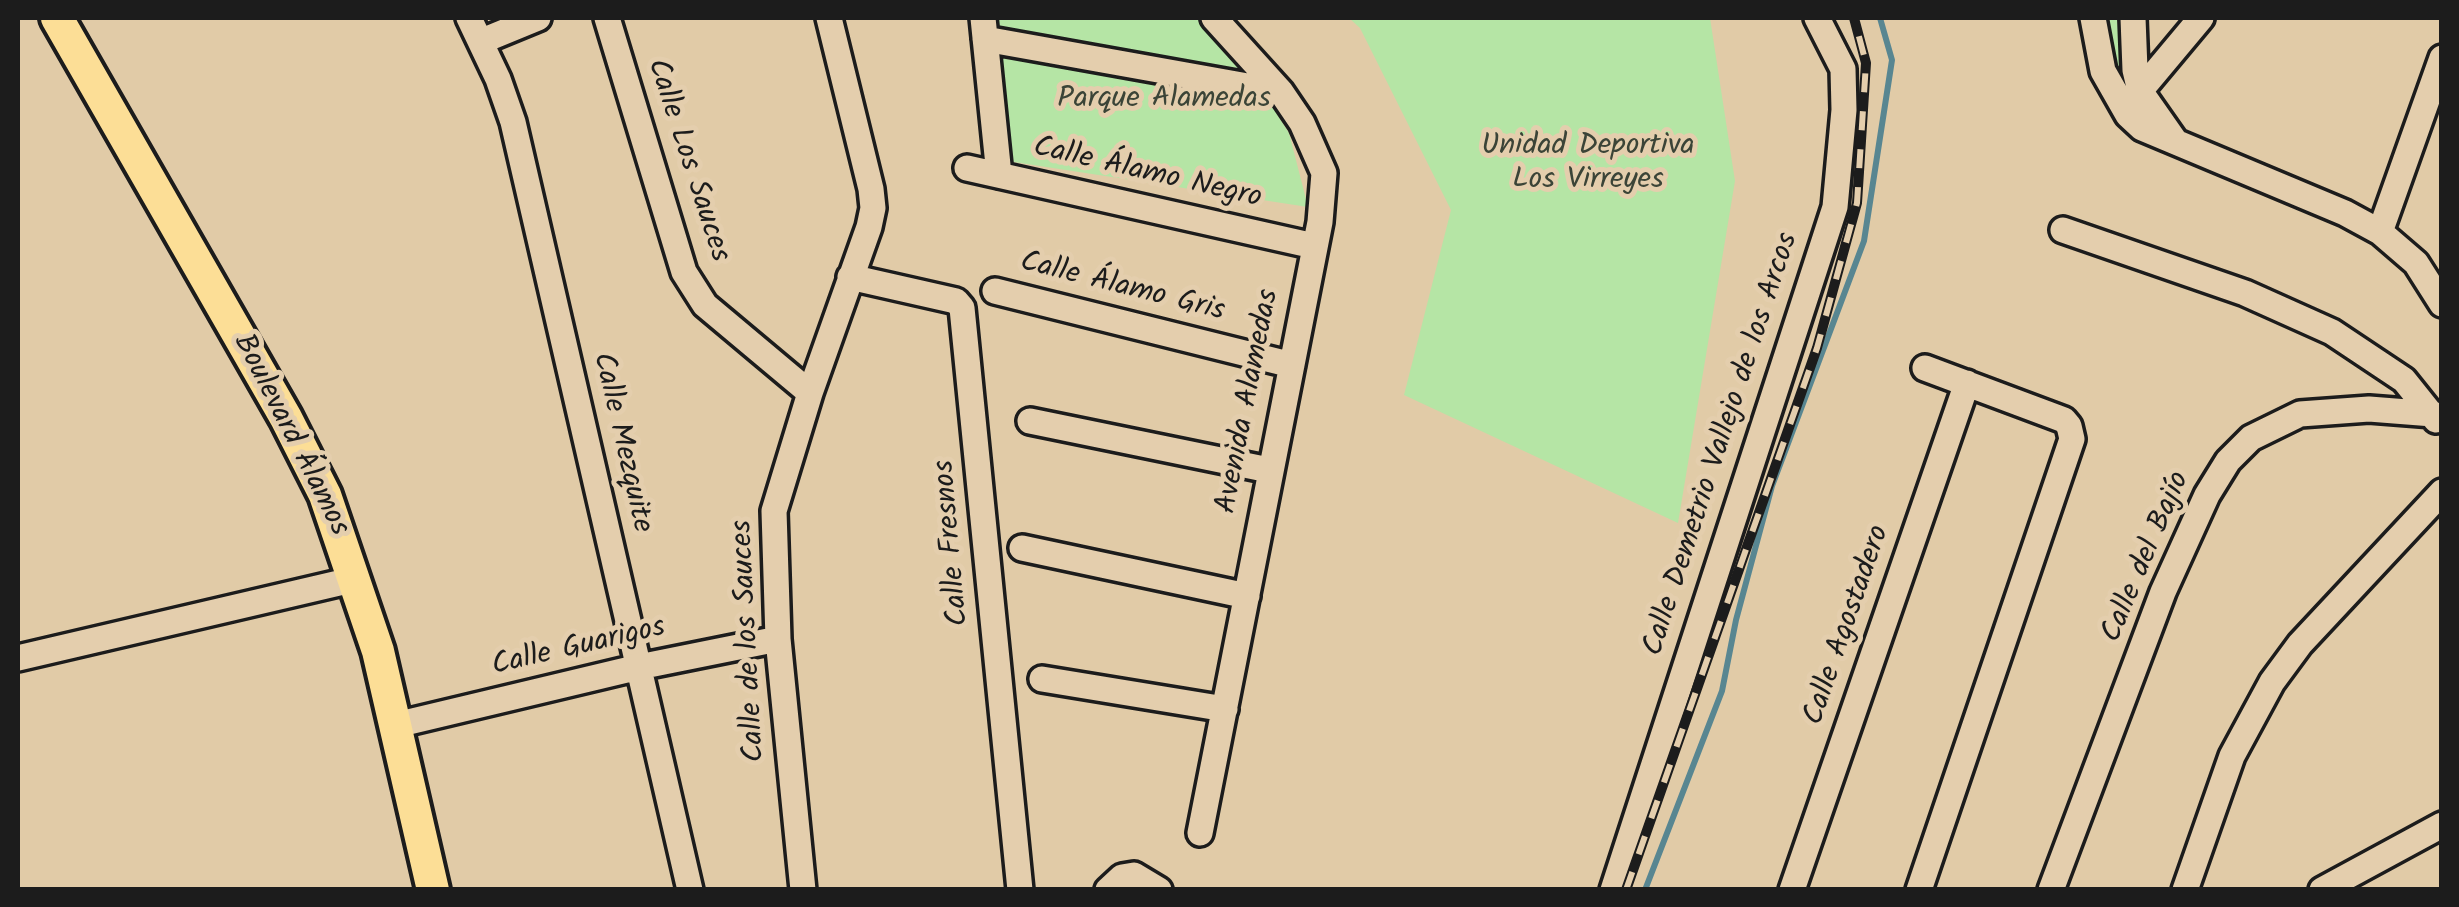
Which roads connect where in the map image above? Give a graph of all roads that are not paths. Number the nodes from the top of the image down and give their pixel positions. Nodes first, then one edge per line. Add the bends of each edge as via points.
1 (58, 18) edge
2 (469, 18) edge
3 (538, 18) edge
4 (607, 18) edge
5 (830, 18) edge
6 (1214, 18) edge
7 (1817, 18) edge
8 (2092, 18) edge
9 (2133, 18) edge
10 (2201, 18) edge
11 (984, 28) edge
12 (482, 41) junction
13 (2442, 58) edge
14 (2140, 91) junction
15 (1281, 92) junction
16 (2178, 145) junction
17 (966, 168) dead end
18 (999, 176) junction
19 (2063, 230) dead end
20 (2380, 232) junction
21 (1314, 246) junction
22 (850, 277) junction
23 (995, 291) dead end
24 (2442, 304) edge
25 (1292, 364) junction
26 (1925, 368) dead end
27 (1966, 383) junction
28 (810, 393) junction
29 (1030, 420) dead end
30 (2437, 421) edge
31 (1269, 470) junction
32 (2442, 492) edge
33 (1022, 548) dead end
34 (356, 578) junction
35 (1246, 596) junction
36 (778, 639) junction
37 (18, 658) edge
38 (639, 667) junction
39 (1042, 679) dead end
40 (1225, 709) junction
41 (396, 726) junction
42 (2442, 825) edge
43 (1200, 833) dead end
44 (433, 890) edge
45 (690, 890) edge
46 (803, 890) edge
47 (1020, 890) edge
48 (1108, 890) edge
49 (1159, 890) edge
50 (1612, 890) edge
51 (1792, 890) edge
52 (1918, 890) edge
53 (2051, 890) edge
54 (2185, 890) edge
55 (2322, 890) edge

1 - 34 main road, Boulevard Álamos via 286,418
2 - 12 street, Calle Mezquite
3 - 12 street
4 - 28 street, Calle Los Sauces via 684,272 705,305
5 - 22 street, Calle de los Sauces via 871,190 869,228
6 - 15 street, Avenida Alamedas
7 - 50 street, Calle Demetrio Vallejo de los Arcos via 1843,68 1835,206
8 - 16 street via 2104,71 2128,114
9 - 14 street
10 - 14 street
11 - 15 street
11 - 18 street
12 - 38 street, Calle Mezquite via 513,122
13 - 20 street
14 - 16 street
15 - 21 street, Avenida Alamedas via 1324,174
16 - 20 street
17 - 18 street, Calle Álamo Negro
18 - 21 street, Calle Álamo Negro
19 - 30 street via 2246,293 2332,332 2404,380
20 - 24 street via 2416,263
21 - 25 street, Avenida Alamedas
22 - 28 street, Calle de los Sauces
22 - 47 street, Calle Fresnos via 956,301 962,308
23 - 25 street, Calle Álamo Gris
25 - 31 street, Avenida Alamedas
26 - 27 street
27 - 51 street, Calle Agostadero
27 - 52 street via 2064,420 2072,439
28 - 36 street, Calle de los Sauces via 774,511
29 - 31 street
30 - 53 street, Calle del Bajío via 2369,409 2300,414 2251,438 2228,461 2163,592
31 - 35 street, Avenida Alamedas
32 - 54 street via 2272,682 2232,756
33 - 35 street
34 - 37 street
34 - 41 main road, Boulevard Álamos
35 - 40 street, Avenida Alamedas
36 - 38 street, Calle Guarigos
36 - 46 street, Calle de los Sauces
38 - 41 street, Calle Guarigos
38 - 45 street, Calle Mezquite
39 - 40 street
40 - 43 street, Avenida Alamedas
41 - 44 main road, Boulevard Álamos
42 - 55 street
48 - 49 street via 1134,875

